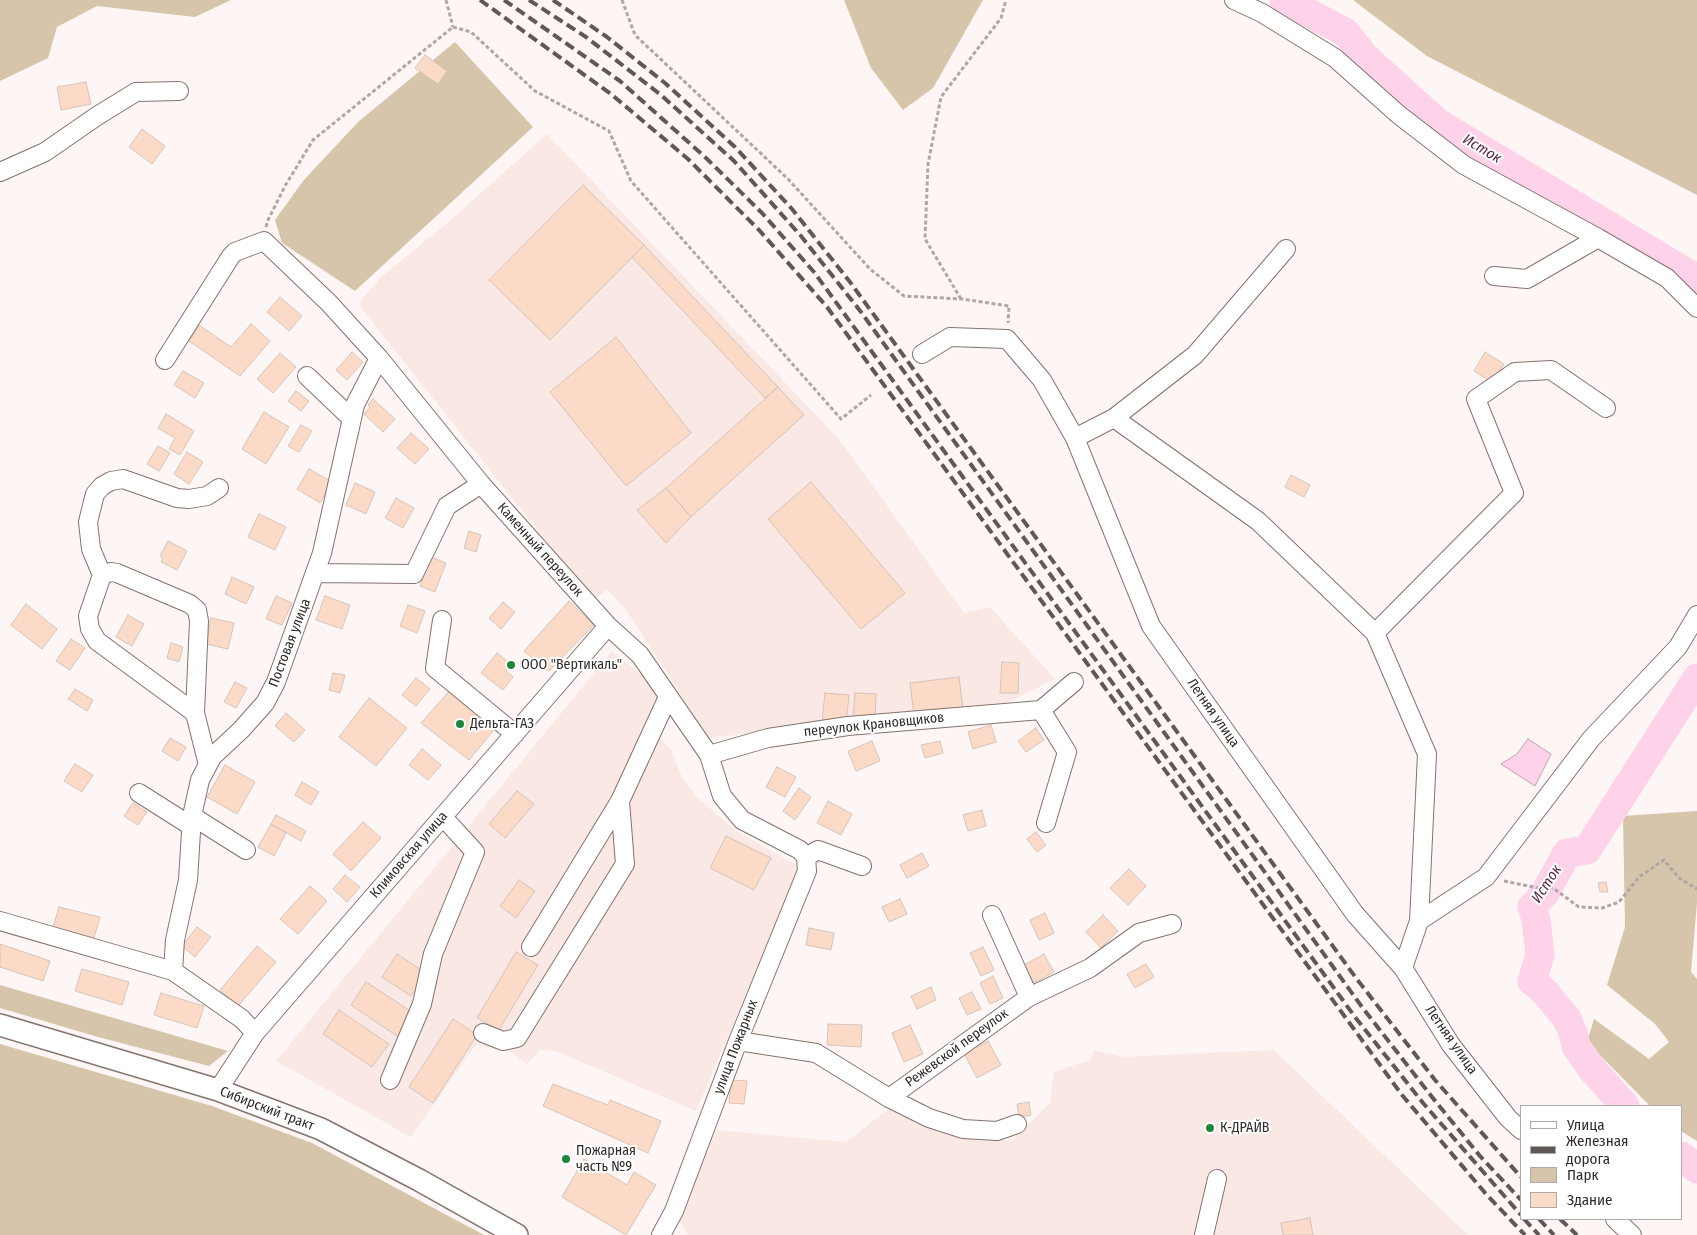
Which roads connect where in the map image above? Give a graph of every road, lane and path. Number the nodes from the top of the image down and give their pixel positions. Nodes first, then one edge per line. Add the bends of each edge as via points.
1 (446, 0) edge
2 (622, 0) edge
3 (1006, 0) edge
4 (1234, 0) edge
5 (453, 27) junction
6 (178, 91) dead end
7 (0, 172) edge
8 (1598, 238) junction
9 (264, 241) junction
10 (1286, 249) dead end
11 (1494, 276) dead end
12 (962, 299) junction
13 (1697, 308) edge
14 (1007, 339) junction
15 (922, 354) dead end
16 (379, 358) junction
17 (165, 360) dead end
18 (307, 376) dead end
19 (871, 396) dead end
20 (1606, 408) dead end
21 (351, 418) junction
22 (1114, 418) junction
23 (1076, 438) junction
24 (481, 484) junction
25 (219, 488) dead end
26 (316, 573) junction
27 (102, 575) junction
28 (1697, 615) edge
29 (442, 620) dead end
30 (608, 626) junction
31 (1374, 633) junction
32 (1074, 682) dead end
33 (668, 697) junction
34 (1041, 710) junction
35 (195, 713) junction
36 (514, 734) junction
37 (710, 755) junction
38 (208, 764) junction
39 (140, 793) dead end
40 (620, 801) junction
41 (443, 817) junction
42 (192, 821) junction
43 (1046, 823) dead end
44 (246, 850) dead end
45 (806, 857) junction
46 (862, 866) dead end
47 (1486, 877) junction
48 (1697, 889) edge
49 (992, 915) dead end
50 (0, 921) edge
51 (1419, 921) junction
52 (1172, 924) dead end
53 (531, 947) dead end
54 (1403, 968) junction
55 (173, 971) junction
56 (1029, 997) junction
57 (0, 1025) edge
58 (255, 1032) junction
59 (483, 1032) dead end
60 (738, 1042) junction
61 (390, 1080) dead end
62 (218, 1090) junction
63 (889, 1098) junction
64 (1017, 1124) dead end
65 (1520, 1129) edge
66 (1217, 1179) dead end
67 (1616, 1220) edge
68 (517, 1235) edge
69 (661, 1235) edge
70 (1204, 1235) edge
71 (1632, 1235) edge

1 - 5 path
2 - 12 path via 635,35 788,179 870,269 904,296
3 - 12 path via 1001,18 941,97 928,164 925,239
4 - 8 street via 1262,13 1336,58 1399,115 1464,165
5 - 9 path via 313,140 268,220
5 - 19 path via 471,32 535,91 609,131 632,181 841,418
6 - 7 street via 136,92 45,152
8 - 11 street via 1527,279
8 - 13 street via 1667,278
9 - 16 street, Каменный переулок via 329,302
9 - 17 street via 231,256
10 - 22 street via 1195,355
12 - 14 path via 1008,306
14 - 15 street via 950,337
14 - 23 street, Летняя улица via 1042,380
16 - 21 street, Постовая улица via 360,392
16 - 24 street, Каменный переулок
18 - 21 street
20 - 31 street via 1551,370 1515,372 1476,399 1514,493
21 - 26 street, Постовая улица via 334,509
22 - 23 street
22 - 31 street via 1258,521
23 - 54 street, Летняя улица via 1151,626 1355,914
24 - 26 street via 447,506 414,574
24 - 30 street, Каменный переулок
25 - 27 street via 207,496 190,499 177,498 123,479 102,486 95,494 88,522 91,549
26 - 38 street, Постовая улица via 270,694
27 - 35 street via 88,616 90,629 97,641
27 - 35 street via 117,574 190,604 196,610 199,621
28 - 47 street via 1678,648 1591,738
29 - 36 street via 435,668
30 - 33 street, Каменный переулок via 640,655
30 - 36 street, Климовская улица
31 - 51 street via 1427,754
32 - 34 street
33 - 37 street, Каменный переулок
33 - 40 street
34 - 37 street, переулок Крановщиков via 848,726 768,738
34 - 43 street via 1067,752
35 - 38 street
36 - 41 street, Климовская улица
37 - 45 street, Каменный переулок via 722,796 742,820 800,850
38 - 42 street, Постовая улица via 200,780
39 - 42 street
40 - 53 street
40 - 59 street via 625,864 516,1038 503,1041
41 - 58 street, Климовская улица
41 - 61 street via 474,852 433,954 422,1004
42 - 44 street
42 - 55 street, Постовая улица via 186,896
45 - 46 street via 818,850
45 - 60 street, улица Пожарных via 807,871
47 - 48 path via 1553,888 1579,907 1602,908 1619,902 1639,877 1664,860 1679,878
47 - 51 street
49 - 56 street
50 - 55 street
51 - 54 street
52 - 56 street, Режевской переулок via 1139,933 1090,968
54 - 65 street, Летняя улица via 1451,1045
55 - 58 street via 242,1019
56 - 63 street, Режевской переулок
57 - 62 main road, Сибирский тракт
58 - 62 street, Климовская улица
60 - 63 street via 816,1053
60 - 69 street, улица Пожарных via 674,1211
62 - 68 main road, Сибирский тракт via 321,1129
63 - 64 street via 929,1118 964,1129 997,1131
66 - 70 street
67 - 71 street

